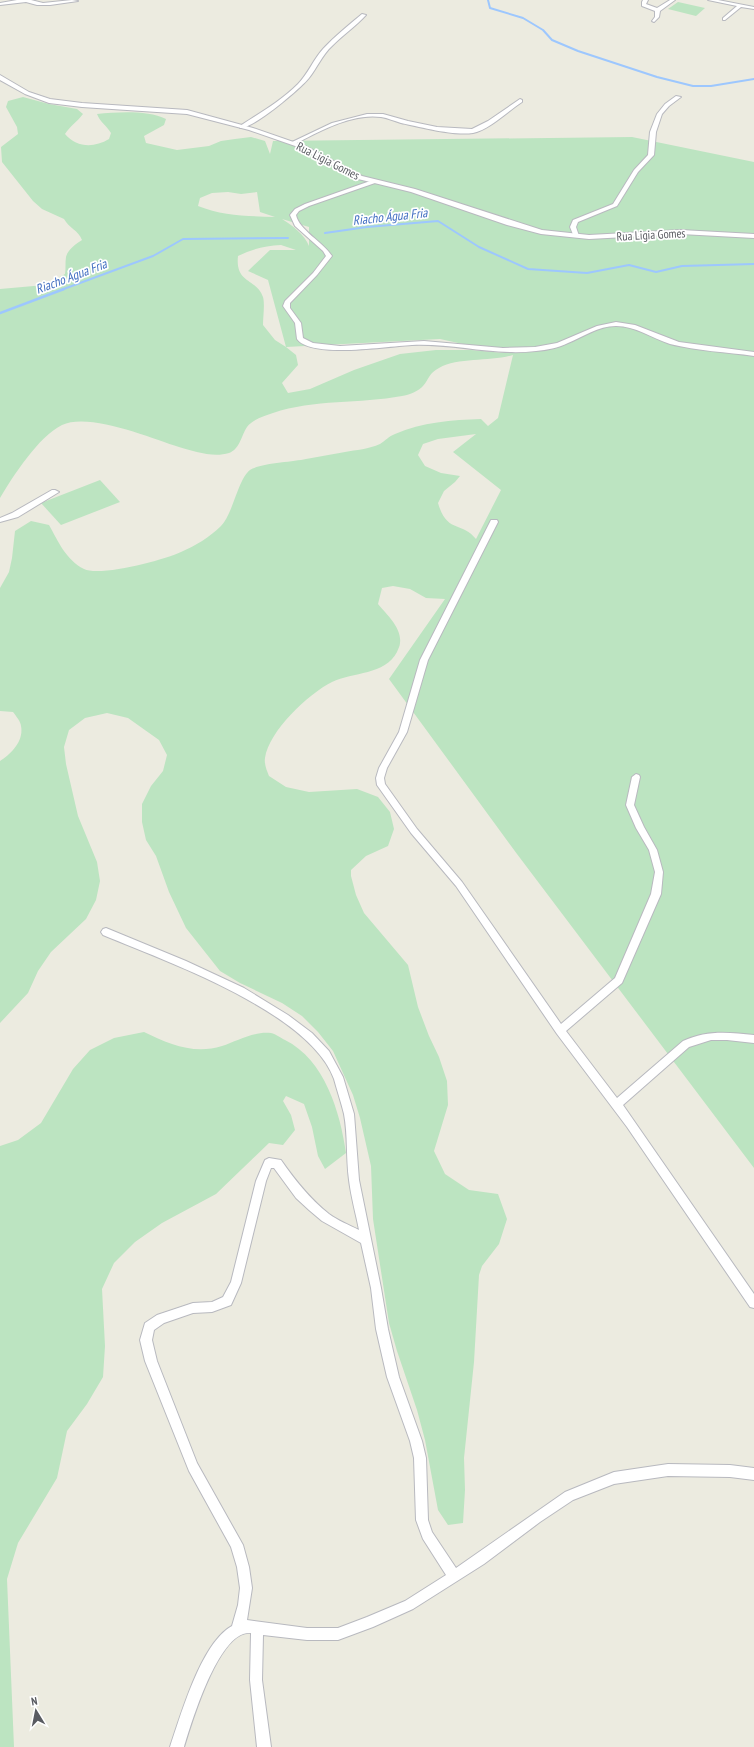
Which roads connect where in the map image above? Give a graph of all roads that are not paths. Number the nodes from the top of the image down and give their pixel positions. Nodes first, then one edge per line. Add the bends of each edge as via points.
1 (27, 0) edge
2 (646, 0) edge
3 (673, 0) edge
4 (710, 0) edge
5 (76, 1) dead end
6 (0, 4) edge
7 (741, 5) junction
8 (754, 8) edge
9 (658, 10) junction
10 (364, 15) dead end
11 (725, 20) dead end
12 (654, 21) dead end
13 (0, 77) edge
14 (678, 97) dead end
15 (520, 101) dead end
16 (242, 127) junction
17 (293, 143) junction
18 (372, 182) junction
19 (576, 236) junction
20 (754, 236) edge
21 (754, 354) edge
22 (55, 492) dead end
23 (0, 520) edge
24 (494, 522) dead end
25 (636, 777) dead end
26 (106, 932) dead end
27 (560, 1031) junction
28 (754, 1039) edge
29 (616, 1105) junction
30 (365, 1239) junction
31 (754, 1302) edge
32 (754, 1474) edge
33 (454, 1576) junction
34 (257, 1627) junction
35 (238, 1629) junction
36 (177, 1747) edge
37 (264, 1747) edge

1 - 5 street via 31,4
1 - 6 street
2 - 9 street via 644,5
3 - 9 street
4 - 7 street
7 - 8 street
7 - 11 street
9 - 12 street
10 - 16 street via 324,51 308,77 299,86
13 - 16 street, Rua Ligia Gomes via 27,93 49,101 187,112
14 - 19 street via 666,104 662,110 653,136 651,155 636,171 619,200 611,208 575,221 573,228
15 - 17 street via 473,131 369,115 332,125
16 - 17 street, Rua Ligia Gomes
17 - 18 street, Rua Ligia Gomes
18 - 19 street, Rua Ligia Gomes via 413,190 541,232
18 - 21 street via 307,205 293,215 297,225 329,256 287,302 287,309 298,323 299,337 303,342 349,349 424,343 528,350 552,347 599,327 618,324 635,327 670,342
19 - 20 street, Rua Ligia Gomes via 608,237 681,232
22 - 23 street
24 - 27 street via 424,660 403,732 380,778 386,793 436,859 459,884
25 - 27 street via 630,805 653,850 659,872 656,894 619,980
26 - 30 street via 183,964 241,992 285,1018 309,1036 326,1054 338,1077 349,1114 354,1180
27 - 29 street
28 - 29 street via 714,1035 697,1038 686,1044
29 - 31 street
30 - 33 street via 393,1377 420,1458 422,1520 427,1535
30 - 35 street via 326,1218 300,1194 278,1164 269,1163 261,1181 236,1283 227,1301 161,1319 149,1327 147,1332 146,1340 151,1361 193,1467 237,1545 246,1588
32 - 33 street via 668,1470 614,1478 569,1496
33 - 34 street via 409,1605 338,1634 307,1634
34 - 35 street via 246,1626
34 - 37 street via 256,1680
35 - 36 street via 230,1634 208,1664

